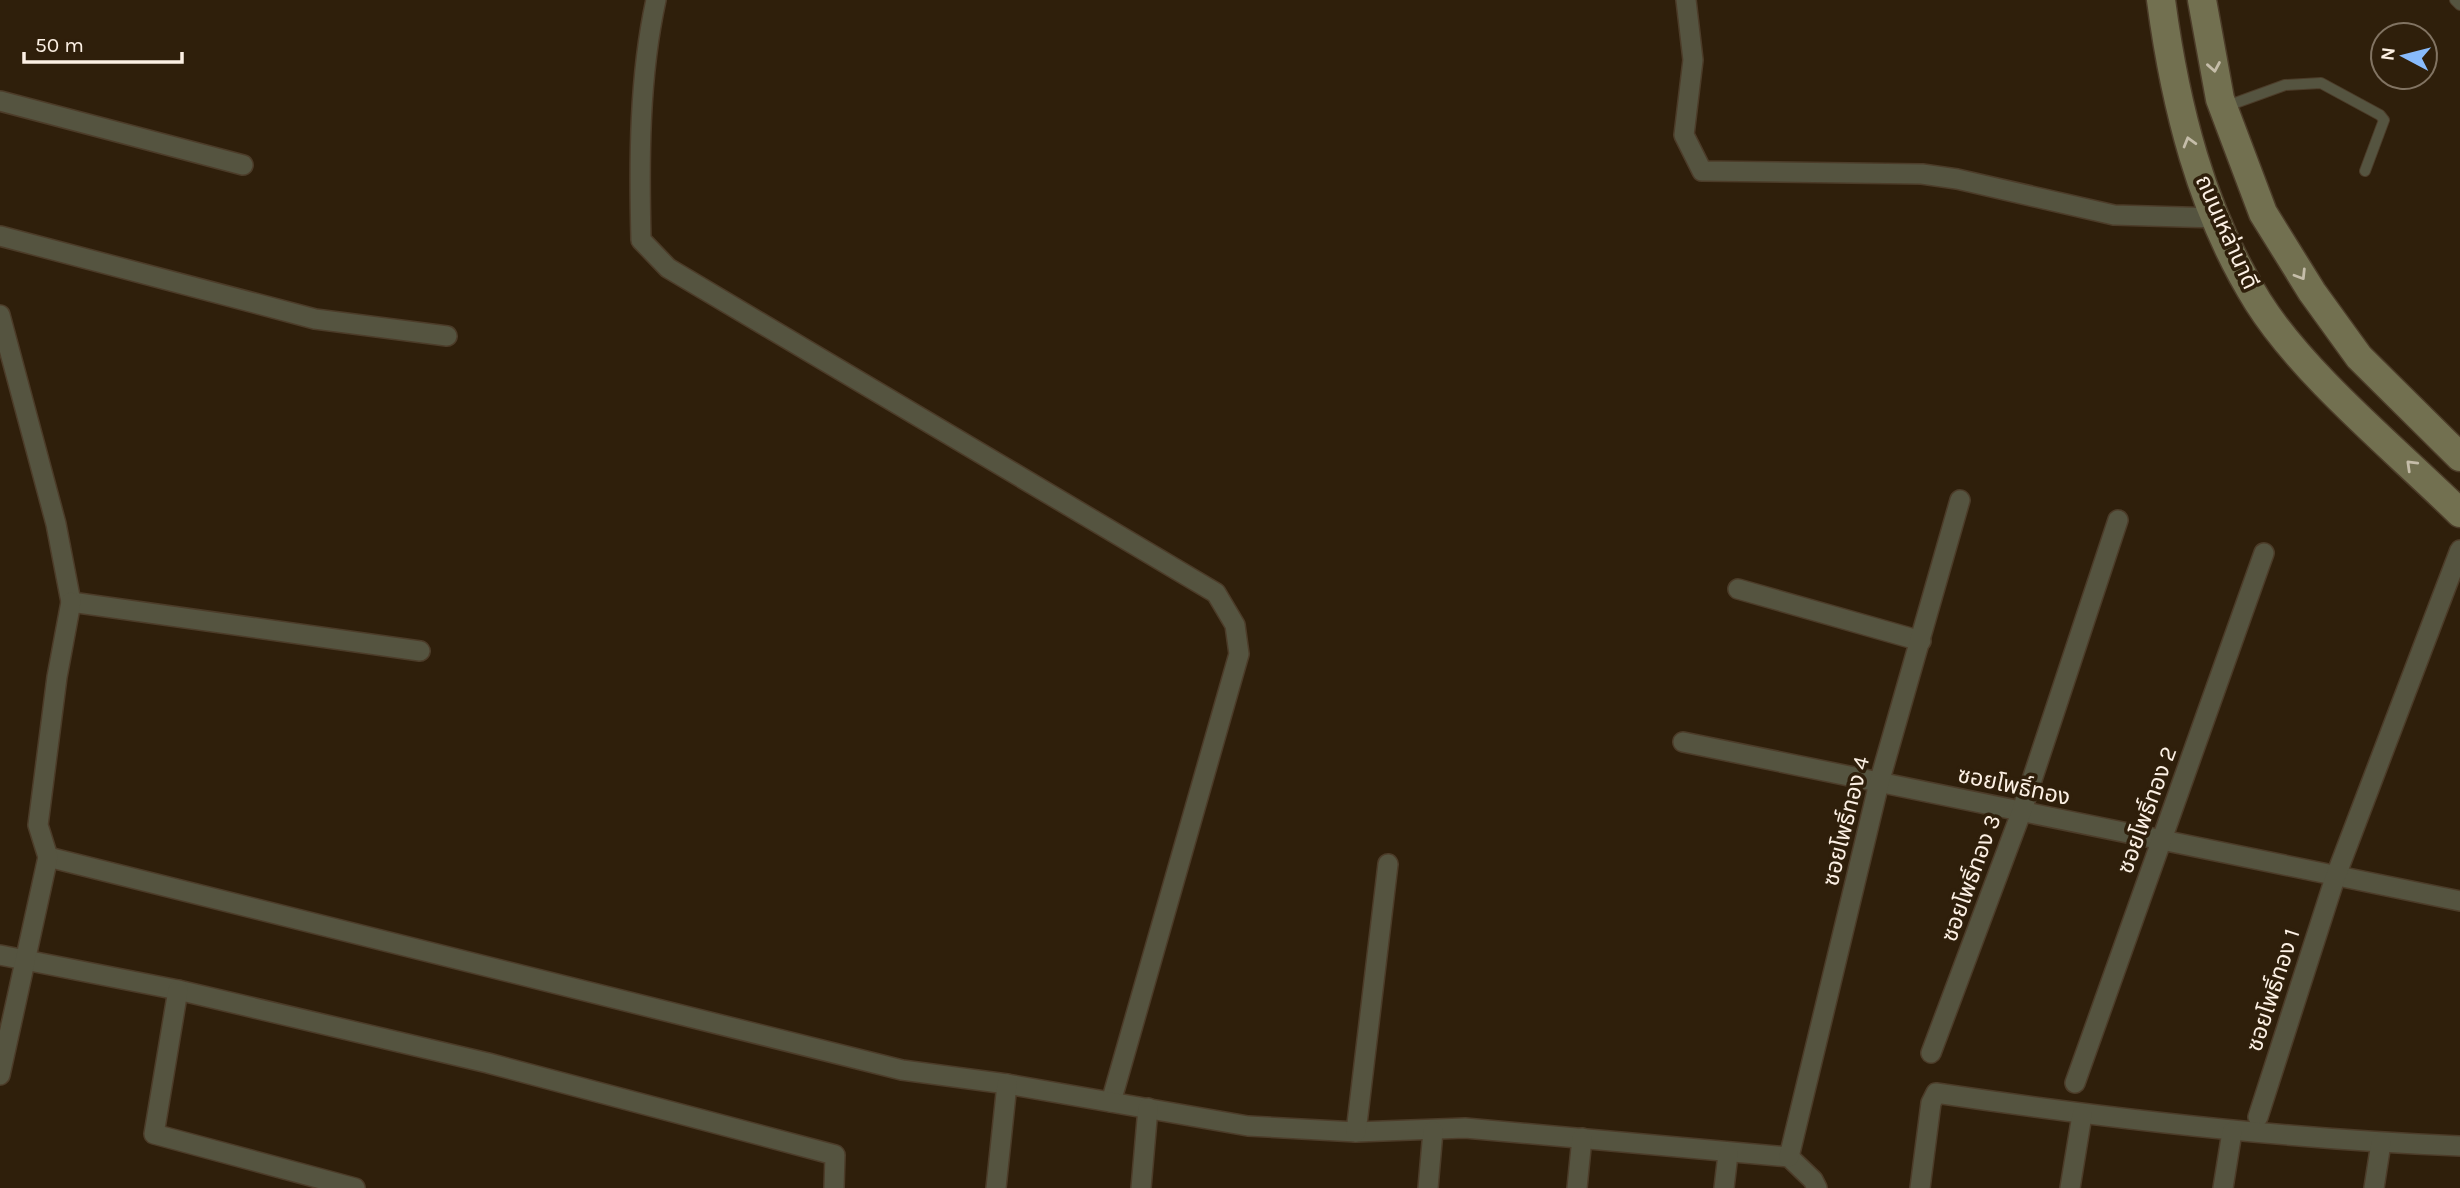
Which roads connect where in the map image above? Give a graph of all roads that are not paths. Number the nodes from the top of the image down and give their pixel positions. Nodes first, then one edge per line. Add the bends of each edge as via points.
1 (656, 0) edge
2 (1686, 0) edge
3 (2161, 0) edge
4 (2202, 0) edge
5 (2455, 0) edge
6 (2460, 5) edge
7 (0, 101) edge
8 (2223, 107) junction
9 (243, 165) dead end
10 (2365, 171) dead end
11 (2217, 218) junction
12 (0, 236) edge
13 (0, 315) edge
14 (447, 336) dead end
15 (2460, 457) edge
16 (1960, 500) dead end
17 (2460, 513) edge
18 (2118, 520) dead end
19 (2460, 550) edge
20 (2264, 553) dead end
21 (1738, 589) dead end
22 (71, 601) junction
23 (1921, 641) junction
24 (420, 652) dead end
25 (1683, 743) dead end
26 (1879, 783) junction
27 (2021, 813) junction
28 (2162, 842) junction
29 (48, 857) junction
30 (1388, 864) dead end
31 (2335, 878) junction
32 (2460, 901) edge
33 (0, 955) edge
34 (23, 960) junction
35 (178, 990) junction
36 (1931, 1053) dead end
37 (0, 1075) edge
38 (2076, 1083) dead end
39 (1007, 1084) junction
40 (1111, 1102) junction
41 (1149, 1108) junction
42 (2082, 1115) junction
43 (2258, 1117) dead end
44 (1433, 1131) junction
45 (1356, 1132) junction
46 (2232, 1132) junction
47 (1582, 1138) junction
48 (2381, 1143) junction
49 (2460, 1146) edge
50 (1728, 1154) junction
51 (1789, 1157) junction
52 (355, 1188) edge
53 (834, 1188) edge
54 (996, 1188) edge
55 (1141, 1188) edge
56 (1428, 1188) edge
57 (1577, 1188) edge
58 (1724, 1188) edge
59 (1817, 1188) edge
60 (1920, 1188) edge
61 (2070, 1188) edge
62 (2223, 1188) edge
63 (2374, 1188) edge

1 - 40 street via 648,44 641,240 668,268 1216,593 1234,625 1239,654
2 - 11 street via 1693,60 1684,135 1702,171 1923,174 2114,215
11 -> 3 main road, ถนนเหล่านาดี via 2172,81
4 -> 8 main road, ถนนเหล่านาดี
5 - 6 lane
7 - 9 street
8 - 10 lane via 2285,85 2321,83 2384,120
8 -> 15 main road, ถนนเหล่านาดี via 2263,213 2312,292 2359,357
17 -> 11 main road, ถนนเหล่านาดี via 2288,341 2259,302
12 - 14 street via 315,319
13 - 22 street via 56,524
16 - 23 street, ซอยโพธิ์ทอง 4
18 - 27 street, ซอยโพธิ์ทอง 3
19 - 31 street
20 - 28 street, ซอยโพธิ์ทอง 2
21 - 23 street
22 - 24 street
22 - 29 street via 38,825
23 - 26 street, ซอยโพธิ์ทอง 4
25 - 26 street, ซอยโพธิ์ทอง
26 - 27 street, ซอยโพธิ์ทอง
26 - 51 street, ซอยโพธิ์ทอง 4
27 - 28 street, ซอยโพธิ์ทอง
27 - 36 street, ซอยโพธิ์ทอง 3
28 - 31 street, ซอยโพธิ์ทอง
28 - 38 street, ซอยโพธิ์ทอง 2
29 - 34 street
29 - 39 street via 902,1070
30 - 45 street
31 - 32 street, ซอยโพธิ์ทอง
31 - 43 street, ซอยโพธิ์ทอง 1
33 - 34 street
34 - 35 street
34 - 37 street
35 - 52 street via 154,1134
35 - 53 street via 488,1063 835,1155
39 - 40 street
39 - 54 street
40 - 41 street
41 - 45 street via 1248,1126
41 - 55 street
42 - 46 street
42 - 60 street via 1936,1093
42 - 61 street
44 - 45 street
44 - 47 street via 1465,1128
44 - 56 street
46 - 48 street
46 - 62 street
47 - 50 street
47 - 57 street
48 - 49 street
48 - 63 street
50 - 51 street
50 - 58 street
51 - 59 street

